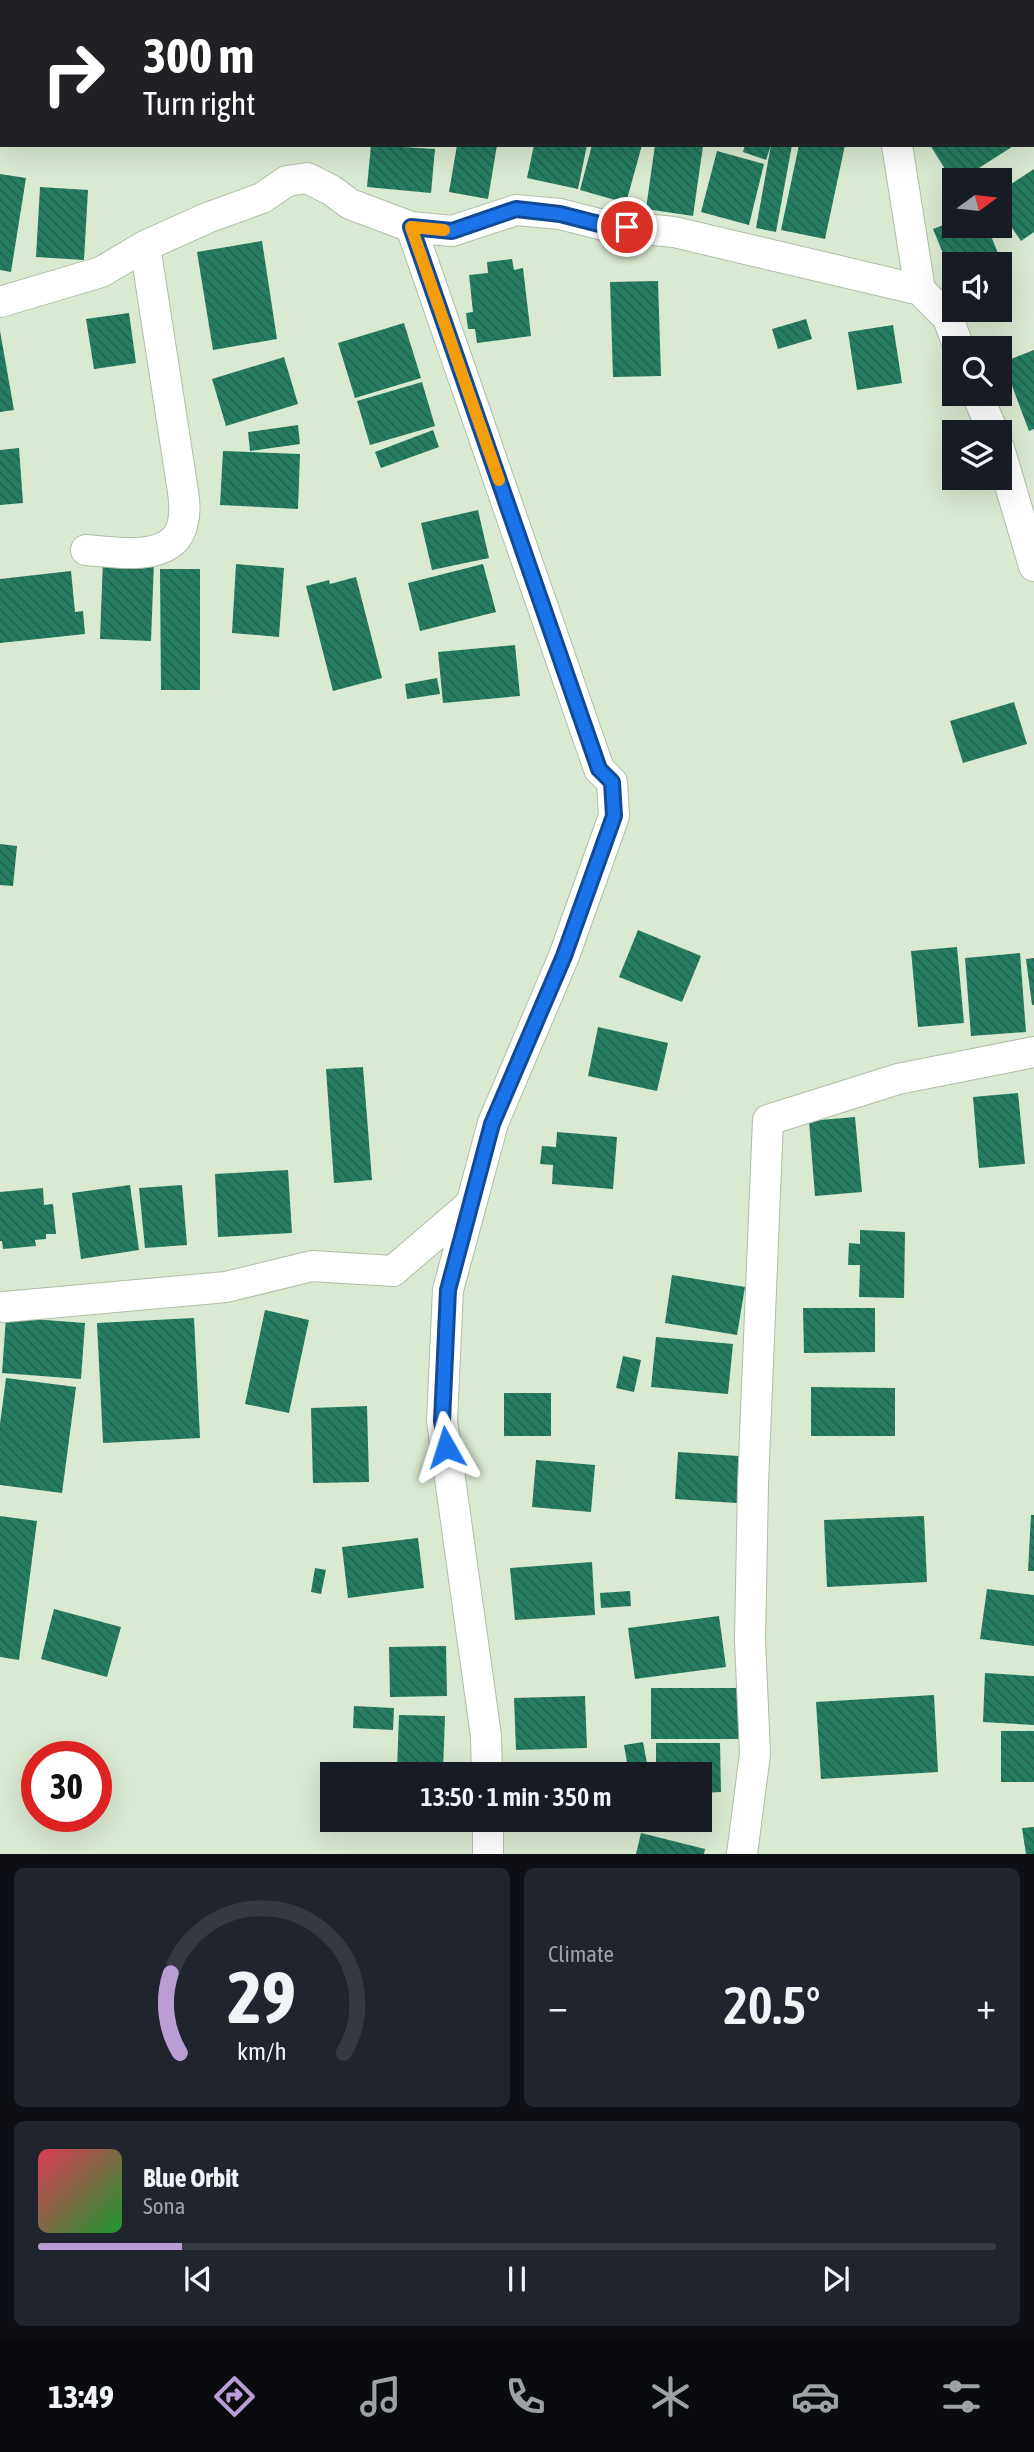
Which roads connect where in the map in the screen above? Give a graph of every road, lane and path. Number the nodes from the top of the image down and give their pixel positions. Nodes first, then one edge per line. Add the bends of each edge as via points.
1 (897, 147) edge
2 (411, 227) junction
3 (145, 246) junction
4 (920, 290) junction
5 (0, 302) edge
6 (955, 336) edge
7 (1011, 490) edge
8 (86, 550) dead end
9 (1034, 566) edge
10 (1034, 1052) edge
11 (470, 1205) junction
12 (4, 1307) dead end
13 (487, 1762) edge
14 (488, 1832) edge
15 (488, 1853) edge
16 (742, 1853) edge

1 - 4 street
2 - 3 street via 350,204 307,178 286,181 262,198
2 - 4 street via 452,231 516,209 560,214 603,225 674,232
2 - 11 street via 599,769 612,782 614,816 564,956 492,1124
3 - 5 street via 101,272
3 - 8 street via 181,482 183,523 167,546 157,550
4 - 6 street via 948,318
7 - 9 street
10 - 16 street via 898,1079 768,1121 750,1614 755,1754
11 - 12 street via 393,1271 313,1266 226,1287
11 - 13 street via 448,1290 442,1421
14 - 15 street

